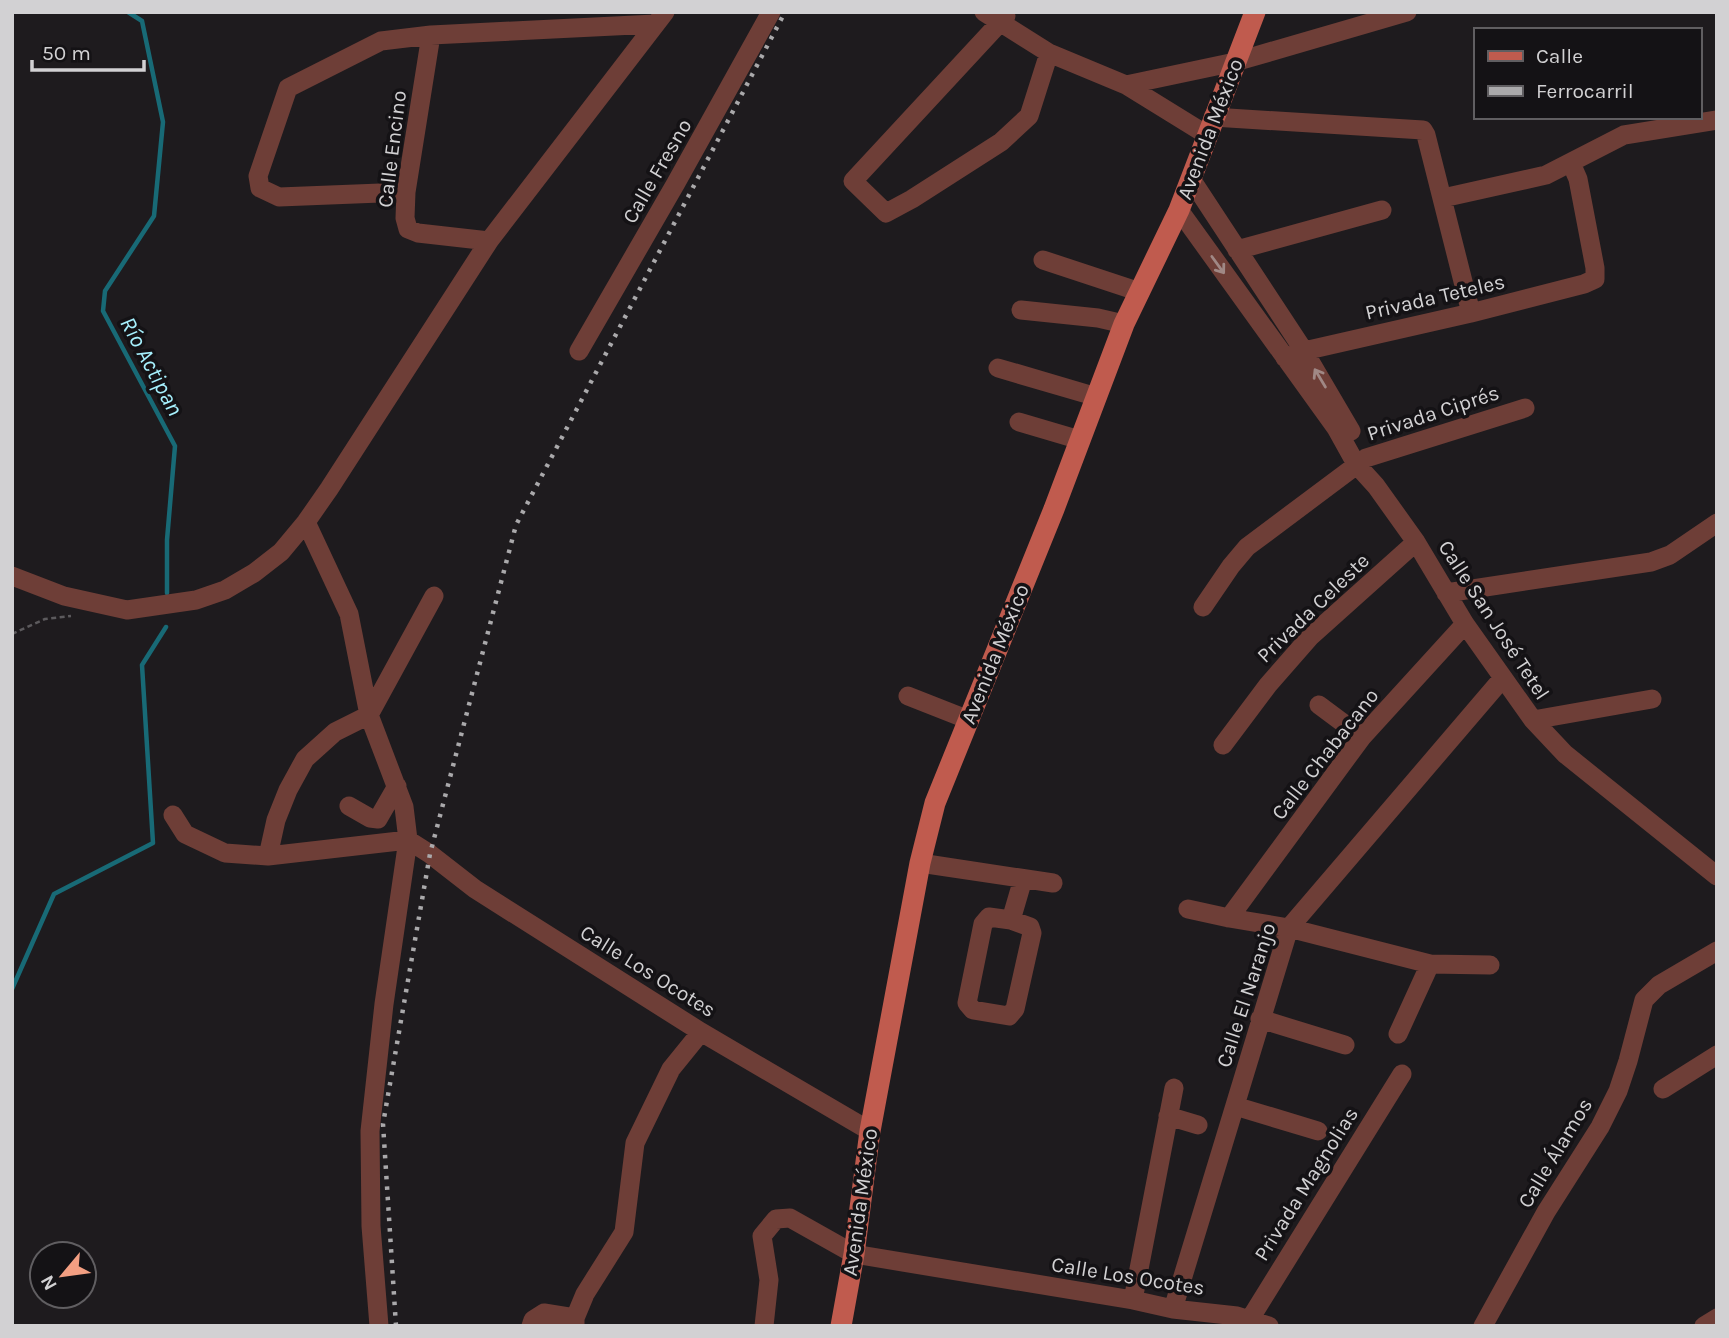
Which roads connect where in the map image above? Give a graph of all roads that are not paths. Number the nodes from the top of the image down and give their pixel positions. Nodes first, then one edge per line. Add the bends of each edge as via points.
1 (771, 12) edge
2 (1255, 12) edge
3 (1407, 12) edge
4 (998, 16) edge
5 (660, 18) edge
6 (432, 34) junction
7 (1049, 53) junction
8 (1235, 62) junction
9 (1080, 66) junction
10 (1126, 85) junction
11 (1717, 120) edge
12 (1210, 126) junction
13 (1571, 163) junction
14 (1191, 179) junction
15 (406, 192) junction
16 (1443, 198) junction
17 (1179, 210) junction
18 (1382, 210) dead end
19 (489, 241) junction
20 (1237, 250) junction
21 (1043, 260) dead end
22 (1140, 292) junction
23 (1021, 310) dead end
24 (1471, 313) junction
25 (1124, 324) junction
26 (579, 351) dead end
27 (1304, 351) junction
28 (1285, 358) junction
29 (998, 368) dead end
30 (1097, 397) junction
31 (1525, 408) dead end
32 (1019, 422) dead end
33 (1080, 440) junction
34 (1361, 461) junction
35 (306, 522) junction
36 (1717, 523) edge
37 (1416, 542) junction
38 (12, 576) edge
39 (1446, 593) junction
40 (434, 596) dead end
41 (1203, 607) dead end
42 (1465, 624) junction
43 (1502, 679) junction
44 (908, 696) dead end
45 (1652, 699) dead end
46 (1319, 705) dead end
47 (369, 715) junction
48 (969, 720) junction
49 (1533, 720) junction
50 (1362, 737) junction
51 (1223, 746) dead end
52 (397, 786) junction
53 (349, 806) dead end
54 (173, 815) dead end
55 (408, 840) junction
56 (268, 856) junction
57 (920, 863) junction
58 (1717, 876) edge
59 (1023, 879) junction
60 (1053, 883) dead end
61 (1188, 909) dead end
62 (1229, 918) junction
63 (1011, 920) junction
64 (1289, 928) junction
65 (1717, 951) edge
66 (1430, 964) junction
67 (1490, 965) dead end
68 (1260, 1019) junction
69 (701, 1032) junction
70 (1398, 1034) dead end
71 (1345, 1045) dead end
72 (1717, 1055) edge
73 (1402, 1073) dead end
74 (1174, 1088) dead end
75 (1662, 1089) dead end
76 (1235, 1106) junction
77 (1168, 1116) junction
78 (1198, 1125) dead end
79 (870, 1131) junction
80 (1318, 1131) dead end
81 (853, 1254) junction
82 (1133, 1300) junction
83 (1173, 1309) junction
84 (1717, 1318) edge
85 (575, 1322) edge
86 (1248, 1322) edge
87 (379, 1326) edge
88 (531, 1326) edge
89 (764, 1326) edge
90 (841, 1326) edge
91 (1482, 1326) edge
92 (1704, 1326) edge

1 - 26 street, Calle Fresno
2 - 8 main road, Avenida México
3 - 8 street
4 - 7 street
4 - 7 street via 853,181 886,213 1001,142 1028,116
4 - 9 street via 1054,45
5 - 6 street
5 - 19 street
6 - 15 street, Calle Encino
6 - 15 street via 382,41 288,88 258,176 260,188 279,197
7 - 9 street
8 - 10 street
8 - 12 main road, Avenida México
9 - 10 street
10 - 12 street
11 - 13 street via 1624,135
12 - 14 main road, Avenida México
12 - 16 street via 1423,130
13 - 16 street via 1546,175
13 - 24 street, Privada Teteles via 1595,279
14 - 17 main road, Avenida México
14 - 20 street, Calle San José Tetel
15 - 19 street, Calle Encino via 408,229
16 - 24 street
17 - 22 main road, Avenida México
17 -> 28 street, Calle San José Tetel
18 - 20 street
19 - 35 street
20 - 27 street, Calle San José Tetel
21 - 22 street
22 - 25 main road, Avenida México
23 - 25 street
24 - 27 street, Privada Teteles
25 - 30 main road, Avenida México
27 - 28 street, Privada Teteles
34 -> 27 street, Calle San José Tetel
28 - 34 street, Calle San José Tetel
29 - 30 street
30 - 33 main road, Avenida México
31 - 34 street, Privada Ciprés
32 - 33 street
33 - 48 main road, Avenida México
34 - 37 street, Calle San José Tetel
34 - 41 street, Privada Ciprés via 1247,547
35 - 38 street via 281,552 254,573 196,600 127,610 64,596
35 - 47 street via 349,614
36 - 39 street via 1670,555 1651,562
37 - 39 street, Calle San José Tetel
37 - 51 street, Privada Celeste via 1310,637
39 - 42 street, Calle San José Tetel
40 - 47 street
42 - 43 street, Calle San José Tetel
42 - 50 street, Calle Chabacano
43 - 49 street, Calle San José Tetel
43 - 64 street, Calle El Naranjo
44 - 48 street
45 - 49 street
46 - 50 street
47 - 52 street
47 - 56 street via 335,732 305,759 276,820
48 - 57 main road, Avenida México via 935,803
49 - 58 street, Calle San José Tetel via 1565,754
50 - 62 street, Calle Chabacano
52 - 53 street via 378,819
52 - 55 street
54 - 56 street via 186,834 225,853
55 - 56 street
55 - 69 street, Calle Los Ocotes via 475,889
55 - 87 street via 370,1131
57 - 59 street
57 - 79 main road, Avenida México
59 - 60 street
59 - 63 street
61 - 62 street
62 - 64 street
63 - 63 street via 989,917 983,924 967,1003 973,1010 1009,1016 1015,1009 1032,933 1030,927
64 - 66 street
64 - 68 street, Calle El Naranjo
65 - 91 street, Calle Álamos via 1659,985 1644,1000 1618,1091
66 - 67 street
66 - 70 street
68 - 71 street
68 - 76 street, Calle El Naranjo
69 - 79 street, Calle Los Ocotes
69 - 85 street via 671,1069 635,1143 624,1232 585,1294
72 - 75 street
73 - 86 street, Privada Magnolias
74 - 77 street
76 - 80 street
76 - 83 street, Calle El Naranjo
77 - 78 street
77 - 82 street
79 - 81 main road, Avenida México
81 - 82 street, Calle Los Ocotes
81 - 89 street via 790,1218 776,1219 762,1236 769,1280
81 - 90 main road, Avenida México
82 - 83 street, Calle Los Ocotes
83 - 86 street, Calle Los Ocotes
84 - 92 street
85 - 88 street via 544,1313

